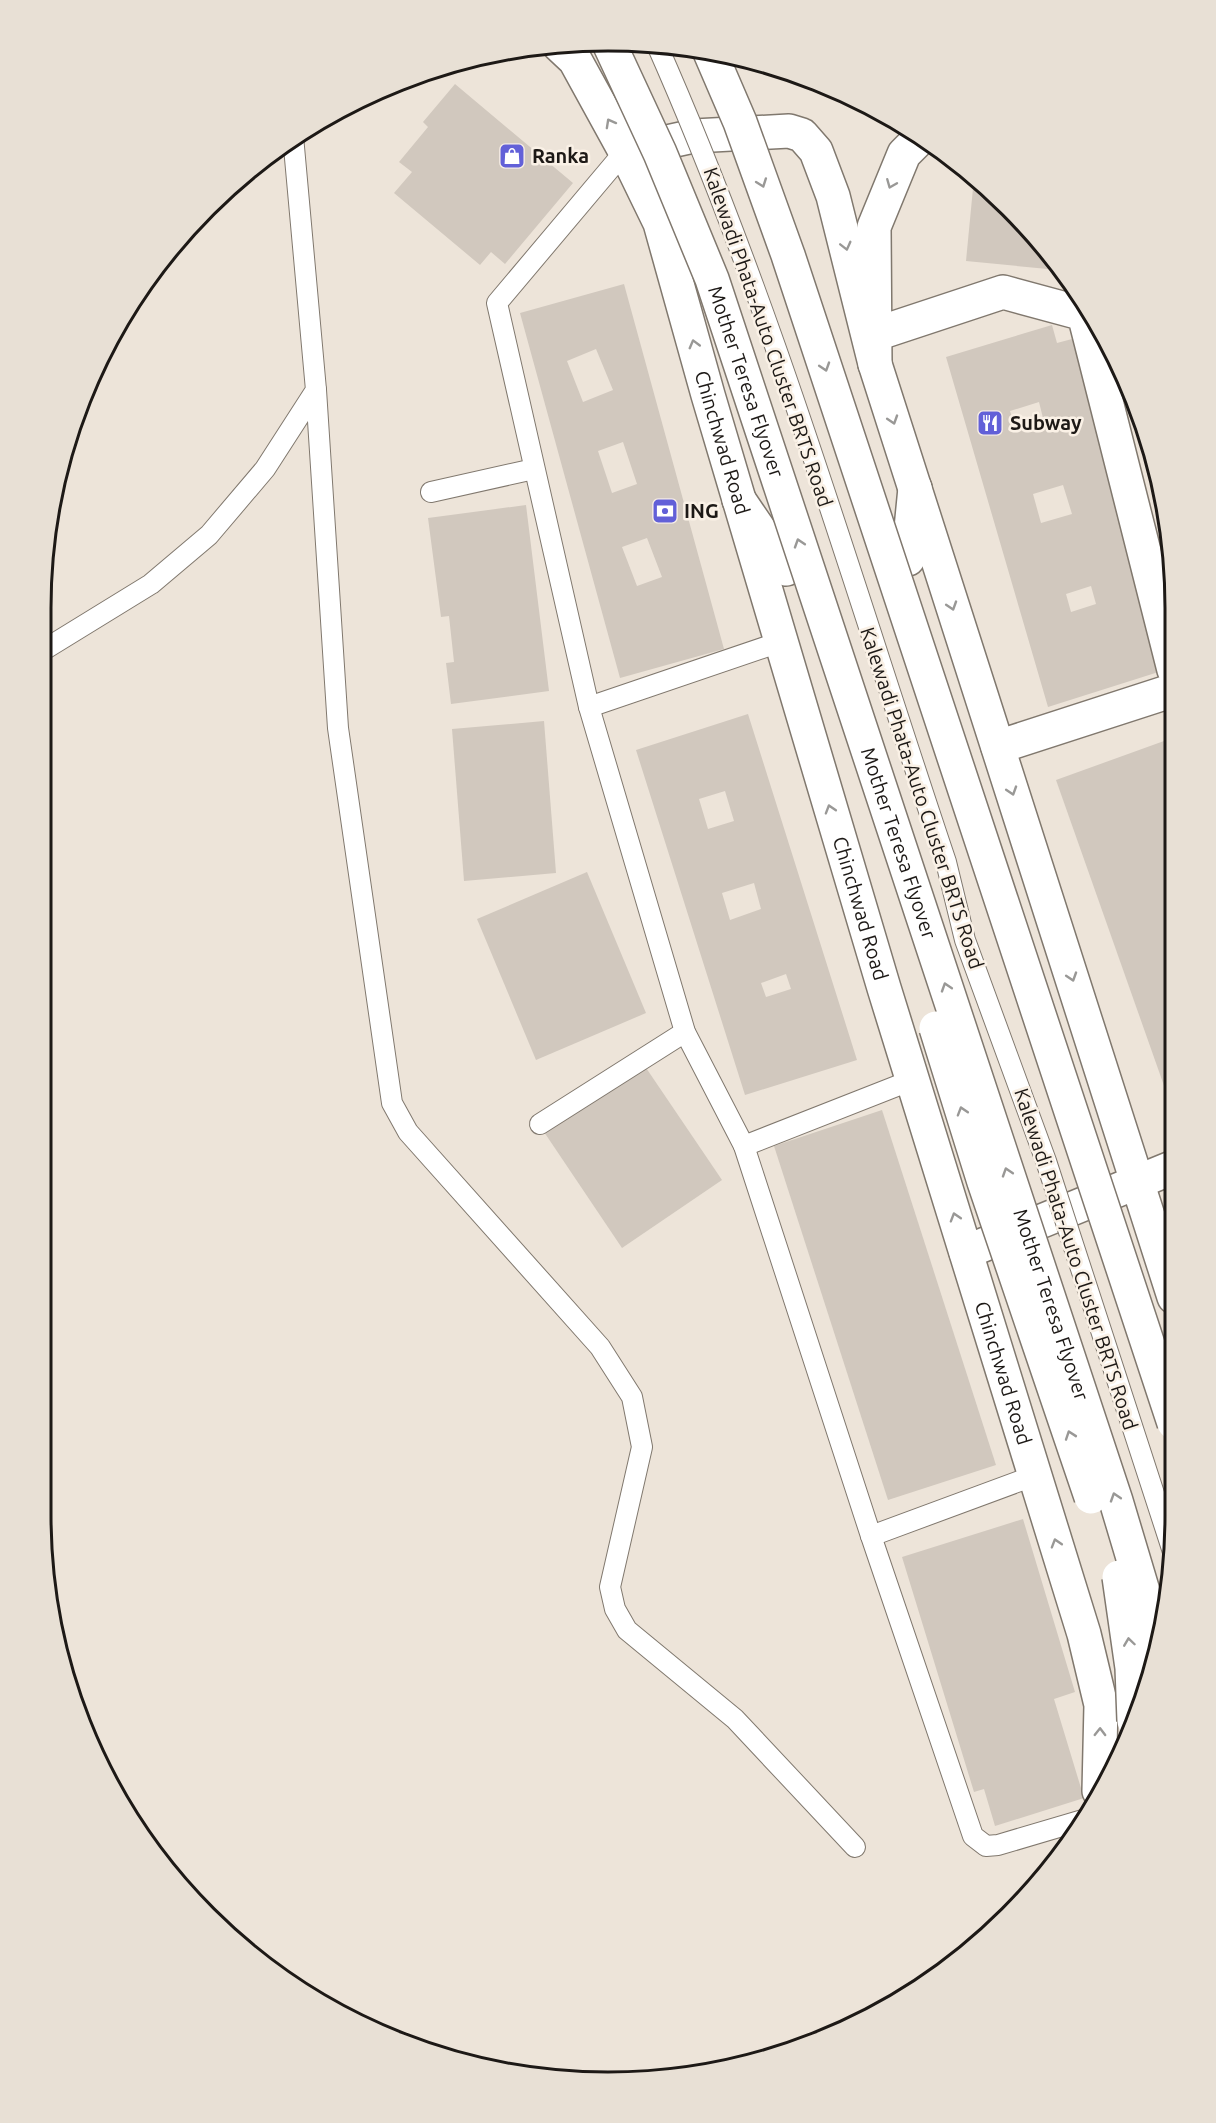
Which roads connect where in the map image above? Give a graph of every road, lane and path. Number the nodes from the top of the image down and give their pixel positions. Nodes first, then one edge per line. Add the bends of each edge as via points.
1 (613, 51) edge
2 (567, 53) edge
3 (661, 54) edge
4 (714, 61) edge
5 (915, 143) edge
6 (294, 148) edge
7 (626, 151) junction
8 (1079, 313) edge
9 (1087, 325) edge
10 (875, 349) junction
11 (316, 390) junction
12 (534, 469) junction
13 (915, 488) junction
14 (431, 492) dead end
15 (739, 500) junction
16 (1165, 634) edge
17 (780, 642) junction
18 (51, 645) edge
19 (1165, 693) edge
20 (589, 707) junction
21 (998, 747) junction
22 (685, 1032) junction
23 (912, 1080) junction
24 (540, 1124) dead end
25 (744, 1146) junction
26 (1165, 1170) edge
27 (1137, 1181) junction
28 (966, 1252) junction
29 (1165, 1269) edge
30 (1165, 1335) edge
31 (1165, 1396) edge
32 (1036, 1475) junction
33 (1165, 1527) edge
34 (871, 1536) junction
35 (1151, 1637) edge
36 (1133, 1699) edge
37 (1100, 1775) edge
38 (1071, 1823) edge
39 (855, 1847) dead end

35 -> 1 main road, Mother Teresa Flyover, bridge via 1145,1598 1116,1501 712,279
7 -> 2 main road, Chinchwad Road
3 - 33 lane, Kalewadi Phata-Auto Cluster BRTS Road, bridge via 758,298 946,862 965,940 1046,1161
4 -> 31 main road, bridge via 788,255
5 -> 10 main road via 904,154 874,227
6 - 11 lane
7 -> 10 main road via 694,136 789,131 802,135 816,151 833,196
7 - 12 lane via 497,303
15 -> 7 main road, Chinchwad Road via 660,223
8 - 10 main road via 1003,292
9 - 16 main road
10 -> 13 main road
11 - 18 lane via 265,469 209,535 151,584
11 - 39 lane via 338,728 392,1103 408,1132 600,1347 632,1397 642,1447 610,1587 615,1609 627,1630 735,1719
12 - 14 lane
12 - 20 lane
13 -> 21 main road
13 - 30 main road via 908,559
15 - 17 main road, Chinchwad Road
36 -> 15 main road, bridge via 1120,1579 984,1182 786,569
17 - 20 lane
23 -> 17 main road, Chinchwad Road
19 - 21 main road
20 - 22 lane
21 -> 27 main road
22 - 24 lane
22 - 25 lane
23 - 25 lane
28 -> 23 main road, Chinchwad Road
25 - 34 lane
26 - 27 main road
27 - 28 main road
27 - 29 main road
28 - 32 main road, Chinchwad Road
32 - 34 lane
37 -> 32 main road, Chinchwad Road via 1101,1705
34 - 38 lane via 973,1836 986,1846 998,1845

